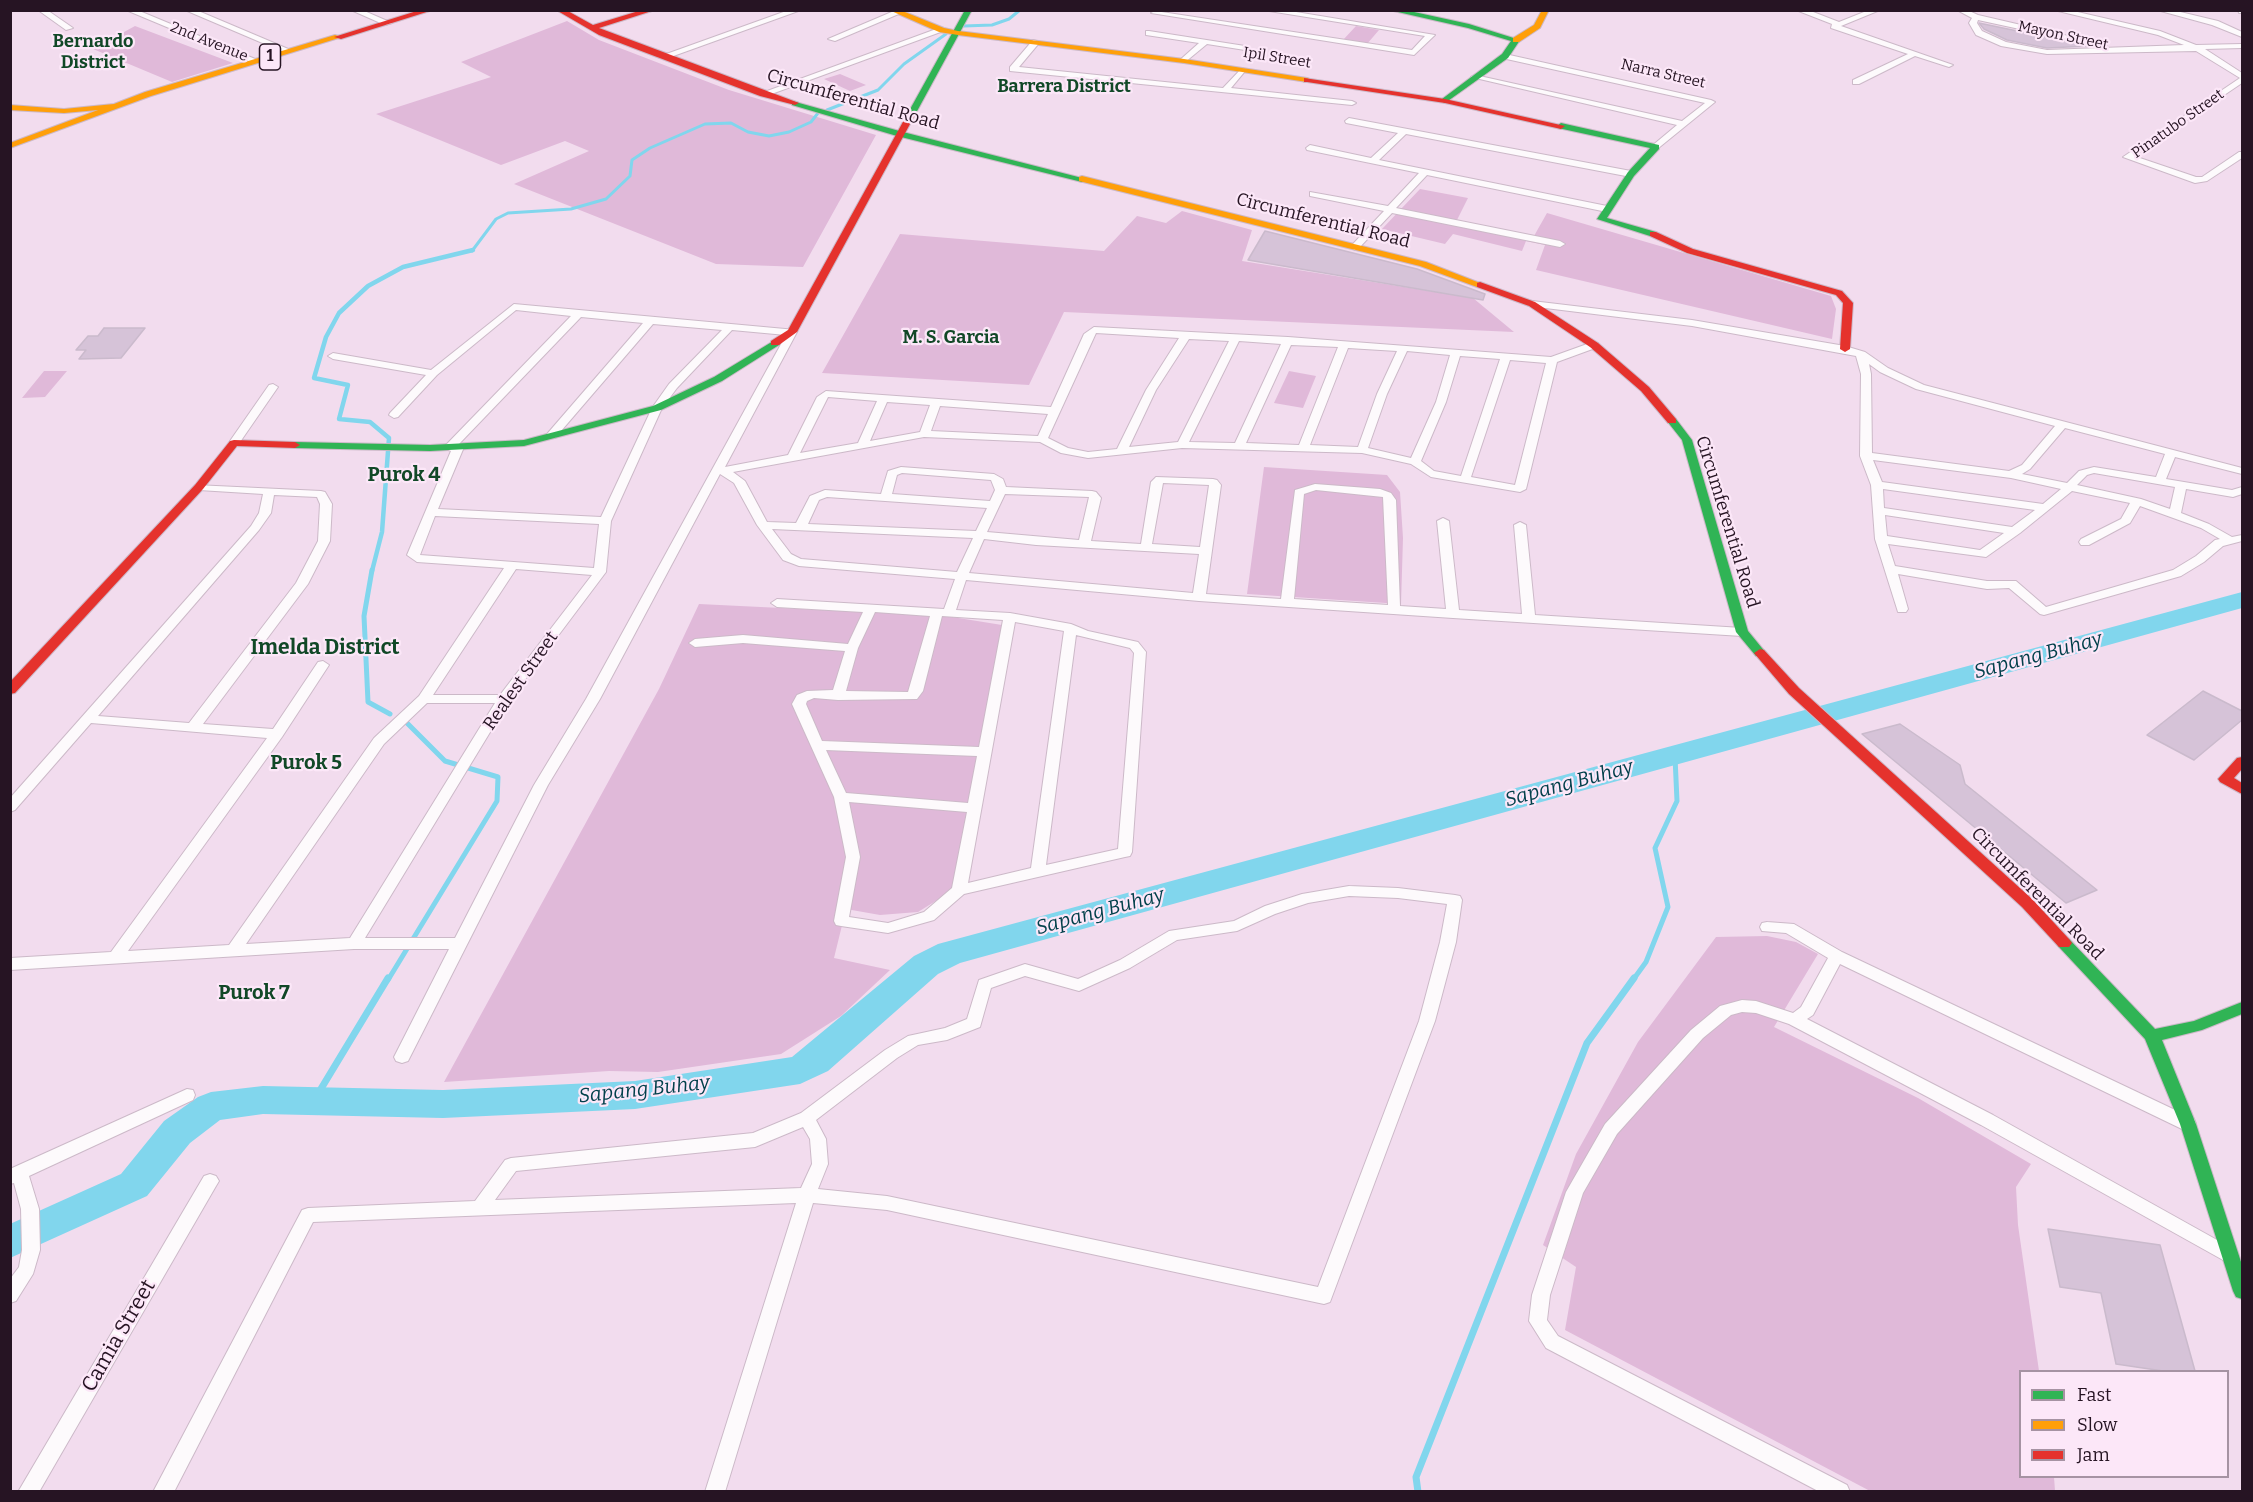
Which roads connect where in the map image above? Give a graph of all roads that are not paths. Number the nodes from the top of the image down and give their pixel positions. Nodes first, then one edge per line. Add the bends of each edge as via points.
1 (41, 10) edge
2 (129, 10) edge
3 (188, 10) edge
4 (354, 10) edge
5 (430, 10) edge
6 (559, 10) edge
7 (652, 10) edge
8 (798, 10) edge
9 (969, 10) edge
10 (1266, 10) edge
11 (1392, 10) edge
12 (1546, 10) edge
13 (1789, 10) edge
14 (1877, 10) edge
15 (1960, 10) edge
16 (2057, 10) edge
17 (2160, 10) edge
18 (895, 12) edge
19 (1155, 13) dead end
20 (1294, 13) edge
21 (1801, 13) edge
22 (1976, 17) junction
23 (388, 23) junction
24 (1839, 24) junction
25 (69, 28) dead end
26 (592, 28) junction
27 (942, 30) junction
28 (1268, 32) junction
29 (958, 33) junction
30 (1149, 33) dead end
31 (2242, 35) edge
32 (832, 39) dead end
33 (1516, 39) junction
34 (1036, 42) junction
35 (1205, 42) junction
36 (2242, 46) edge
37 (2196, 47) junction
38 (1245, 48) dead end
39 (2126, 50) junction
40 (289, 51) junction
41 (1913, 54) junction
42 (1505, 56) junction
43 (662, 57) junction
44 (256, 61) junction
45 (1184, 61) junction
46 (1948, 65) dead end
47 (1242, 70) junction
48 (1475, 77) junction
49 (2242, 78) edge
50 (1856, 82) dead end
51 (1225, 90) junction
52 (763, 94) junction
53 (1445, 101) junction
54 (1352, 103) dead end
55 (111, 106) junction
56 (10, 107) edge
57 (1350, 121) dead end
58 (1683, 124) junction
59 (1405, 130) junction
60 (900, 134) junction
61 (10, 146) edge
62 (1656, 147) junction
63 (1310, 148) dead end
64 (2242, 154) edge
65 (1373, 161) junction
66 (1426, 171) junction
67 (1631, 174) junction
68 (1313, 194) dead end
69 (1390, 209) junction
70 (1607, 209) junction
71 (1560, 244) dead end
72 (1355, 247) junction
73 (1532, 304) junction
74 (578, 314) junction
75 (650, 321) junction
76 (730, 327) junction
77 (792, 332) junction
78 (1186, 335) junction
79 (1236, 337) junction
80 (1288, 340) junction
81 (1344, 344) junction
82 (1594, 345) junction
83 (1403, 348) junction
84 (1845, 349) junction
85 (1456, 352) junction
86 (1861, 354) junction
87 (1506, 355) junction
88 (333, 356) dead end
89 (1552, 360) junction
90 (432, 373) junction
91 (273, 387) dead end
92 (884, 397) junction
93 (937, 401) junction
94 (657, 408) junction
95 (1055, 411) junction
96 (394, 415) dead end
97 (2063, 423) junction
98 (924, 434) junction
99 (551, 436) junction
100 (1042, 439) junction
101 (234, 444) junction
102 (863, 444) junction
103 (1182, 445) junction
104 (1240, 445) junction
105 (454, 447) junction
106 (1303, 448) junction
107 (1362, 450) junction
108 (1121, 452) junction
109 (2172, 453) junction
110 (1866, 456) junction
111 (793, 457) junction
112 (1415, 462) junction
113 (720, 469) junction
114 (2242, 471) edge
115 (2011, 475) junction
116 (1465, 479) junction
117 (2160, 480) junction
118 (1877, 484) junction
119 (2068, 486) junction
120 (2181, 486) junction
121 (199, 487) junction
122 (1001, 490) junction
123 (2242, 490) edge
124 (269, 491) junction
125 (886, 497) junction
126 (2137, 501) junction
127 (993, 505) junction
128 (2044, 508) junction
129 (1880, 511) junction
130 (430, 512) junction
131 (2175, 513) junction
132 (605, 521) junction
133 (1443, 521) dead end
134 (763, 525) junction
135 (801, 525) junction
136 (1520, 525) dead end
137 (2016, 531) junction
138 (980, 535) junction
139 (1881, 539) junction
140 (2236, 539) edge
141 (2085, 542) dead end
142 (1084, 544) junction
143 (1146, 547) junction
144 (1207, 552) junction
145 (511, 567) junction
146 (1890, 569) junction
147 (600, 573) junction
148 (962, 575) junction
149 (1199, 597) junction
150 (777, 603) dead end
151 (1287, 603) junction
152 (870, 609) junction
153 (1902, 609) dead end
154 (1394, 610) junction
155 (943, 613) junction
156 (1453, 614) junction
157 (1010, 617) junction
158 (1529, 619) junction
159 (1071, 628) junction
160 (1742, 632) junction
161 (695, 644) dead end
162 (852, 648) junction
163 (323, 665) dead end
164 (10, 690) edge
165 (838, 696) junction
166 (424, 699) junction
167 (504, 699) junction
168 (88, 719) junction
169 (194, 726) junction
170 (277, 734) junction
171 (817, 746) junction
172 (984, 752) junction
173 (2242, 761) edge
174 (2242, 789) edge
175 (841, 797) junction
176 (10, 807) edge
177 (974, 808) junction
178 (1038, 871) junction
179 (959, 890) junction
180 (1767, 927) dead end
181 (354, 943) junction
182 (457, 944) junction
183 (234, 950) junction
184 (1837, 956) junction
185 (114, 959) junction
186 (10, 964) edge
187 (2242, 1008) edge
188 (1795, 1020) junction
189 (2152, 1036) junction
190 (402, 1057) dead end
191 (187, 1095) dead end
192 (807, 1118) junction
193 (2188, 1124) junction
194 (15, 1176) edge
195 (210, 1181) dead end
196 (807, 1195) junction
197 (480, 1207) junction
198 (2231, 1256) junction
199 (2242, 1291) edge
200 (10, 1294) edge
201 (28, 1491) edge
202 (163, 1491) edge
203 (715, 1491) edge
204 (1840, 1491) edge

1 - 25 street
2 - 44 street, 2nd Avenue
3 - 40 street
4 - 23 street
5 - 23 street, 1
6 - 26 street, Circumferential Road
7 - 26 street
8 - 43 street
9 - 29 street
10 - 20 street
11 - 33 street
12 - 33 street via 1537,26
13 - 21 street
14 - 24 street
15 - 22 street, Mayon Street
16 - 37 street, Pinatubo Street via 2160,33
17 - 31 street via 2216,23
18 - 27 street, Ipil Street
18 - 32 street
19 - 28 street
20 - 28 street
20 - 28 street via 1431,35 1414,53
21 - 24 street
22 - 39 street, Mayon Street
22 - 39 street, Mayon Street via 1972,23 1978,33 2026,49
23 - 40 street, 1
24 - 41 street via 1834,26
26 - 43 street, Circumferential Road
27 - 29 street, Ipil Street
27 - 52 street
29 - 34 street, Ipil Street
29 - 60 street
30 - 35 street
33 - 42 street
34 - 45 street, Ipil Street
34 - 51 street via 1013,69
35 - 38 street
35 - 45 street
36 - 37 street
37 - 39 street
37 - 49 street, Pinatubo Street
40 - 44 street, 1
41 - 46 street
41 - 50 street
42 - 48 street
42 - 58 street, Narra Street via 1711,102
43 - 52 street, Circumferential Road
44 - 55 street, 1
45 - 47 street, Ipil Street
47 - 51 street
47 - 53 street, Ipil Street
48 - 53 street
48 - 58 street
49 - 64 street, Pinatubo Street via 2127,157 2195,180 2204,179
51 - 54 street
52 - 60 street, Circumferential Road
53 - 62 street, Ipil Street
55 - 56 street via 64,111
55 - 61 street, 1
57 - 59 street
58 - 62 street, Narra Street
59 - 65 street
59 - 67 street
60 - 72 street, Circumferential Road
60 - 77 street
62 - 67 street, Narra Street
63 - 65 street
65 - 66 street
66 - 69 street
66 - 70 street
67 - 70 street, Narra Street
68 - 69 street
69 - 71 street
69 - 72 street
70 - 84 street via 1602,219 1648,232 1689,251 1839,292 1848,303
72 - 73 street, Circumferential Road via 1422,264
73 - 82 street, Circumferential Road
73 - 84 street via 1692,323
74 - 75 street
74 - 90 street via 514,307
74 - 105 street
75 - 76 street
75 - 99 street
76 - 77 street
76 - 94 street
77 - 94 street via 718,379
77 - 113 street
78 - 79 street
78 - 95 street via 1094,330
78 - 108 street via 1151,390
79 - 80 street
79 - 103 street
80 - 81 street
80 - 104 street
81 - 83 street
81 - 106 street
82 - 89 street
82 - 160 street, Circumferential Road via 1645,389 1687,440
83 - 85 street
83 - 107 street
84 - 86 street
85 - 87 street
85 - 112 street via 1441,402
86 - 97 street via 1920,387
86 - 110 street via 1866,374
87 - 89 street
87 - 116 street
88 - 90 street
89 - 116 street via 1520,489
90 - 96 street
91 - 101 street
92 - 93 street
92 - 102 street
92 - 111 street via 835,393 822,397
93 - 95 street
93 - 98 street
94 - 99 street
94 - 132 street
95 - 100 street
97 - 109 street
97 - 115 street via 2026,467
98 - 100 street
98 - 102 street
99 - 105 street via 524,443
100 - 108 street via 1065,451 1089,455
101 - 105 street
101 - 121 street
102 - 111 street
103 - 104 street
103 - 108 street
104 - 106 street
105 - 130 street
106 - 107 street
107 - 112 street
109 - 114 street
109 - 117 street
110 - 115 street
110 - 118 street
111 - 113 street
112 - 116 street via 1431,474
113 - 134 street via 739,481
113 - 182 street via 682,529 593,699 540,785
115 - 119 street
117 - 119 street via 2094,470 2083,472
117 - 120 street
118 - 128 street
118 - 129 street
119 - 126 street
119 - 128 street
120 - 123 street via 2233,494
120 - 131 street
121 - 124 street
121 - 164 street
122 - 125 street via 994,477 901,470 892,473
122 - 127 street
122 - 142 street via 1092,494 1095,498
124 - 168 street via 265,513 255,528
124 - 169 street via 321,494 326,504 324,541 302,585
125 - 127 street
125 - 135 street via 818,494
126 - 131 street
126 - 141 street via 2126,521
127 - 138 street
128 - 137 street
129 - 137 street
129 - 139 street
130 - 132 street
130 - 145 street via 412,550 417,558
131 - 140 street
132 - 147 street
133 - 156 street
134 - 135 street
134 - 148 street via 791,561
135 - 138 street
136 - 158 street
137 - 139 street via 1982,554
138 - 142 street
138 - 148 street
139 - 146 street
140 - 146 street via 2219,543 2177,573 2044,611 2012,584 1987,585
142 - 143 street
143 - 144 street
143 - 144 street via 1157,482 1208,481 1215,485
144 - 149 street
145 - 147 street
145 - 166 street
146 - 153 street
147 - 167 street, Realest Street
148 - 149 street
148 - 155 street
149 - 151 street
150 - 152 street
151 - 154 street
151 - 154 street via 1299,492 1314,487 1387,495
152 - 155 street
152 - 162 street
154 - 156 street
155 - 157 street
155 - 165 street via 912,696
156 - 158 street
157 - 159 street
157 - 172 street
158 - 160 street
159 - 178 street
159 - 178 street via 1134,645 1140,652 1125,852
160 - 189 street, Circumferential Road via 1794,691 2027,903
161 - 162 street via 743,639
162 - 165 street
163 - 170 street
165 - 171 street via 812,694 799,704
166 - 167 street
166 - 183 street via 379,741
167 - 181 street, Realest Street
168 - 169 street
168 - 176 street
169 - 170 street
170 - 185 street
171 - 172 street
171 - 175 street
172 - 177 street
173 - 174 street via 2225,779
175 - 177 street
175 - 179 street via 853,856 840,921 888,928 929,916
177 - 179 street
178 - 179 street
180 - 184 street via 1789,928
181 - 182 street
181 - 183 street
182 - 190 street
183 - 185 street
184 - 188 street via 1807,1011
184 - 193 street
185 - 186 street
187 - 189 street via 2196,1026
188 - 198 street via 1987,1120
188 - 204 street via 1756,1007 1726,1010 1697,1034 1611,1129 1575,1192 1541,1295 1538,1321 1552,1342
189 - 193 street, Circumferential Road
191 - 194 street
192 - 196 street via 818,1139 820,1164
192 - 196 street via 914,1040 947,1034 974,1023 984,984 1025,970 1078,985 1125,964 1174,935 1237,926 1270,909 1349,891 1455,900 1426,1021 1324,1296 887,1203
192 - 197 street via 755,1140 511,1165
193 - 198 street, Circumferential Road
194 - 200 street via 30,1209 31,1250 27,1269
195 - 201 street, Camia Street
196 - 197 street
196 - 203 street
197 - 202 street via 308,1215
198 - 199 street, Circumferential Road

